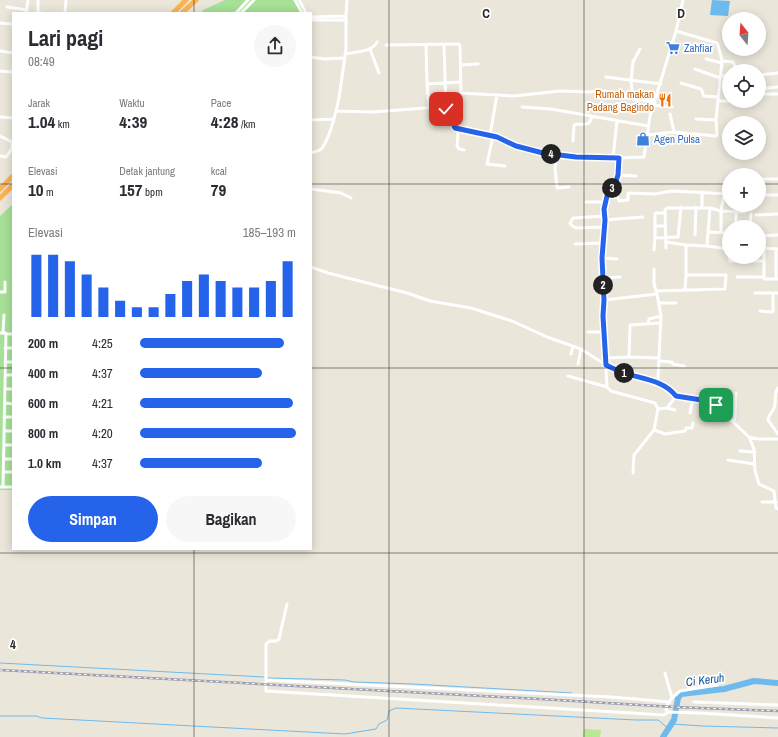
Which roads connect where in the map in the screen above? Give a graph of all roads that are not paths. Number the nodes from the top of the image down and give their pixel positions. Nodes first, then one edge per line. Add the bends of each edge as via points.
1 (28, 0) edge
2 (38, 0) edge
3 (66, 0) edge
4 (186, 0) edge
5 (196, 0) edge
6 (248, 0) edge
7 (254, 0) edge
8 (295, 0) edge
9 (299, 0) edge
10 (347, 0) edge
11 (683, 0) edge
12 (7, 7) dead end
13 (26, 11) edge
14 (38, 12) edge
15 (65, 12) edge
16 (174, 12) edge
17 (183, 12) edge
18 (237, 12) edge
19 (242, 12) edge
20 (301, 12) edge
21 (305, 12) edge
22 (346, 18) junction
23 (312, 19) edge
24 (0, 23) edge
25 (12, 24) edge
26 (676, 31) junction
27 (377, 42) dead end
28 (386, 45) dead end
29 (426, 45) junction
30 (444, 45) junction
31 (370, 49) junction
32 (640, 49) dead end
33 (0, 50) edge
34 (12, 53) edge
35 (345, 54) junction
36 (312, 58) edge
37 (344, 58) junction
38 (706, 59) dead end
39 (722, 62) junction
40 (478, 64) dead end
41 (734, 64) edge
42 (461, 65) junction
43 (695, 69) dead end
44 (0, 71) edge
45 (12, 72) edge
46 (378, 72) dead end
47 (778, 73) edge
48 (766, 74) edge
49 (606, 77) dead end
50 (720, 77) junction
51 (631, 81) junction
52 (461, 82) junction
53 (445, 83) junction
54 (681, 83) dead end
55 (427, 84) junction
56 (661, 84) junction
57 (778, 87) edge
58 (766, 88) edge
59 (461, 93) junction
60 (766, 94) edge
61 (778, 94) edge
62 (497, 95) junction
63 (633, 99) junction
64 (718, 99) junction
65 (722, 100) edge
66 (655, 103) junction
67 (429, 107) junction
68 (522, 107) dead end
69 (672, 107) dead end
70 (446, 109) junction
71 (336, 111) junction
72 (670, 114) dead end
73 (592, 116) junction
74 (0, 117) edge
75 (12, 118) edge
76 (334, 119) junction
77 (696, 119) dead end
78 (312, 120) edge
79 (716, 120) junction
80 (617, 121) junction
81 (648, 126) junction
82 (459, 129) junction
83 (674, 132) junction
84 (647, 135) junction
85 (0, 136) edge
86 (491, 136) junction
87 (573, 141) dead end
88 (464, 150) dead end
89 (312, 153) edge
90 (557, 154) junction
91 (0, 156) edge
92 (613, 158) junction
93 (619, 158) junction
94 (505, 166) dead end
95 (618, 175) junction
96 (636, 176) dead end
97 (12, 177) edge
98 (766, 179) edge
99 (778, 179) edge
100 (12, 186) edge
101 (569, 187) dead end
102 (0, 189) edge
103 (312, 189) edge
104 (702, 192) junction
105 (722, 194) edge
106 (766, 194) edge
107 (778, 195) edge
108 (607, 197) junction
109 (0, 198) edge
110 (351, 198) dead end
111 (586, 202) dead end
112 (605, 202) junction
113 (722, 205) edge
114 (681, 207) junction
115 (696, 207) junction
116 (702, 207) junction
117 (710, 208) junction
118 (721, 211) junction
119 (736, 212) edge
120 (665, 213) junction
121 (751, 214) dead end
122 (778, 214) edge
123 (756, 215) dead end
124 (605, 216) junction
125 (643, 217) dead end
126 (605, 220) junction
127 (736, 220) edge
128 (751, 220) edge
129 (655, 226) junction
130 (665, 226) junction
131 (605, 227) junction
132 (709, 232) junction
133 (721, 233) joint
134 (695, 235) dead end
135 (778, 235) edge
136 (766, 236) edge
137 (655, 238) junction
138 (666, 240) junction
139 (603, 243) junction
140 (575, 244) dead end
141 (686, 245) junction
142 (707, 246) junction
143 (666, 248) dead end
144 (722, 248) edge
145 (766, 248) edge
146 (777, 249) edge
147 (654, 250) dead end
148 (602, 258) junction
149 (617, 259) dead end
150 (764, 264) edge
151 (312, 267) edge
152 (654, 269) dead end
153 (686, 275) junction
154 (620, 277) dead end
155 (737, 277) dead end
156 (764, 277) junction
157 (602, 278) junction
158 (777, 279) edge
159 (5, 282) dead end
160 (685, 290) junction
161 (0, 292) edge
162 (656, 292) junction
163 (755, 293) dead end
164 (773, 293) junction
165 (778, 293) edge
166 (604, 300) junction
167 (658, 303) junction
168 (676, 303) dead end
169 (760, 311) dead end
170 (4, 315) dead end
171 (661, 316) junction
172 (648, 323) junction
173 (660, 323) junction
174 (588, 332) dead end
175 (604, 332) junction
176 (3, 333) edge
177 (573, 346) junction
178 (5, 348) junction
179 (12, 348) edge
180 (581, 349) junction
181 (571, 354) dead end
182 (606, 358) junction
183 (630, 358) junction
184 (659, 359) junction
185 (5, 362) junction
186 (12, 362) edge
187 (578, 364) dead end
188 (606, 364) junction
189 (684, 366) dead end
190 (0, 373) edge
191 (5, 374) junction
192 (12, 375) edge
193 (568, 376) dead end
194 (657, 381) junction
195 (607, 387) junction
196 (778, 388) edge
197 (5, 389) junction
198 (12, 389) edge
199 (736, 393) dead end
200 (730, 394) dead end
201 (676, 396) junction
202 (693, 398) junction
203 (777, 400) edge
204 (708, 401) junction
205 (5, 403) junction
206 (12, 404) edge
207 (667, 408) junction
208 (658, 409) junction
209 (0, 410) edge
210 (5, 410) junction
211 (675, 410) dead end
212 (725, 411) junction
213 (690, 413) dead end
214 (705, 415) dead end
215 (4, 417) junction
216 (12, 417) edge
217 (734, 421) junction
218 (693, 424) dead end
219 (654, 430) junction
220 (4, 431) junction
221 (12, 431) edge
222 (778, 434) edge
223 (748, 437) junction
224 (778, 438) edge
225 (4, 445) junction
226 (12, 445) edge
227 (740, 451) dead end
228 (755, 452) junction
229 (4, 459) junction
230 (12, 459) edge
231 (728, 460) dead end
232 (754, 464) junction
233 (3, 472) junction
234 (12, 472) edge
235 (633, 473) dead end
236 (2, 487) edge
237 (762, 502) dead end
238 (776, 502) junction
239 (778, 509) edge
240 (287, 604) dead end
241 (665, 673) dead end
242 (265, 678) junction
243 (717, 685) dead end
244 (671, 700) junction
245 (694, 702) dead end
246 (778, 705) edge
247 (668, 712) junction
248 (778, 718) edge

1 - 13 street
2 - 14 street
3 - 15 street
4 - 16 highway
5 - 17 highway
6 - 18 street
7 - 19 street
8 - 20 street
9 - 21 street
10 - 22 street
11 - 26 street
12 - 13 street
22 - 23 street
22 - 35 street
24 - 25 street
26 - 39 street via 717,43
26 - 56 street
27 - 31 street
28 - 29 street
29 - 30 street
29 - 55 street
30 - 42 street via 459,45
30 - 53 street
31 - 35 street
31 - 46 street
32 - 51 street via 633,62
33 - 34 street
35 - 37 street
36 - 37 street
37 - 71 street
38 - 39 street
39 - 41 street
39 - 50 street
40 - 42 street
42 - 52 street
43 - 50 street
44 - 45 street
47 - 48 street
49 - 51 street
50 - 64 street
51 - 56 street
51 - 63 street
52 - 53 street
52 - 59 street
53 - 55 street
53 - 70 street
54 - 64 street via 701,89 704,96
55 - 67 street
56 - 66 street
57 - 58 street
59 - 62 street
59 - 82 street
60 - 61 street
62 - 63 street via 605,91
62 - 86 street
63 - 66 street
64 - 65 street
64 - 79 street
66 - 69 street
66 - 81 street
67 - 70 street
67 - 71 street via 373,112
68 - 73 street
70 - 82 street via 453,125
71 - 76 street
72 - 83 street
73 - 80 street
73 - 87 street via 590,123 574,125
74 - 75 street
76 - 78 street
76 - 89 street via 323,147
77 - 79 street
79 - 83 street via 716,136
80 - 81 street
80 - 92 street
81 - 84 street
82 - 86 street
82 - 88 street via 457,146
83 - 84 street
84 - 93 street via 644,158
85 - 91 street via 12,142 12,146 6,157
86 - 90 street via 516,146
86 - 94 street via 487,164
90 - 92 street
90 - 101 street via 557,188
92 - 93 street
93 - 95 street
95 - 96 street
95 - 108 street
97 - 102 highway
98 - 99 street
100 - 109 highway
103 - 110 street via 341,193
104 - 105 street
104 - 108 street via 628,193 626,201
104 - 116 street
106 - 107 street
108 - 112 street
111 - 112 street
112 - 124 street
113 - 118 street
114 - 115 street
114 - 120 street via 667,208
114 - 138 street via 679,237
115 - 116 street
115 - 134 street
116 - 117 street
117 - 118 street
117 - 132 street
118 - 133 street
119 - 127 street
120 - 129 street via 655,213
120 - 130 street
121 - 128 street
122 - 123 street
124 - 126 street
124 - 131 street via 573,218 570,224 576,228
125 - 126 street
126 - 131 street
129 - 130 street
129 - 137 street
130 - 138 street
131 - 139 street
132 - 133 street
132 - 142 street
135 - 136 street
137 - 138 street
137 - 147 street
138 - 141 street
138 - 143 street
139 - 140 street
139 - 148 street
141 - 142 street
141 - 153 street
142 - 144 street
145 - 146 street
146 - 158 street
148 - 149 street
148 - 157 street
150 - 156 street
151 - 177 street via 430,301 471,308
152 - 162 street
153 - 160 street
153 - 160 street via 726,275 725,289
154 - 157 street
155 - 156 street
156 - 158 street
157 - 166 street
159 - 161 street via 5,292
160 - 162 street
162 - 166 street
162 - 167 street
163 - 164 street
164 - 165 street
164 - 169 street via 773,312
166 - 175 street
167 - 168 street
167 - 171 street
170 - 176 street
171 - 172 street via 649,319
171 - 173 street
172 - 173 street
172 - 183 street via 630,325
173 - 184 street
174 - 175 street
175 - 182 street
176 - 178 street
177 - 180 street
177 - 181 street
178 - 179 street
178 - 185 street
180 - 187 street
180 - 188 street
182 - 183 street
182 - 188 street
183 - 184 street
184 - 189 street
184 - 194 street
185 - 186 street
185 - 191 street
188 - 194 street
188 - 195 street
190 - 191 street
191 - 192 street
191 - 197 street
193 - 195 street
194 - 201 street
195 - 208 street via 611,391 655,403
196 - 203 street via 775,393
197 - 198 street
197 - 205 street
199 - 217 street
200 - 212 street via 729,408
201 - 202 street
201 - 207 street
202 - 204 street
202 - 213 street
203 - 222 street via 768,420
204 - 212 street
204 - 214 street
205 - 206 street
205 - 210 street
207 - 208 street
207 - 211 street
208 - 219 street
209 - 210 street
210 - 215 street
212 - 217 street
215 - 216 street
215 - 220 street
217 - 223 street
218 - 219 street via 692,428 686,428 685,431 665,434
219 - 235 street via 634,455
220 - 221 street
220 - 225 street
223 - 224 street
223 - 228 street
225 - 226 street
225 - 229 street
227 - 228 street
228 - 232 street
229 - 230 street
229 - 233 street
231 - 232 street
232 - 238 street via 760,484 774,491
233 - 234 street
233 - 236 street
237 - 238 street
238 - 239 street
240 - 242 street via 279,639 266,644
241 - 244 street
242 - 244 street
242 - 247 street via 266,691 288,693 664,715
243 - 244 street via 680,691
244 - 247 street via 666,710
245 - 246 street
247 - 248 street

